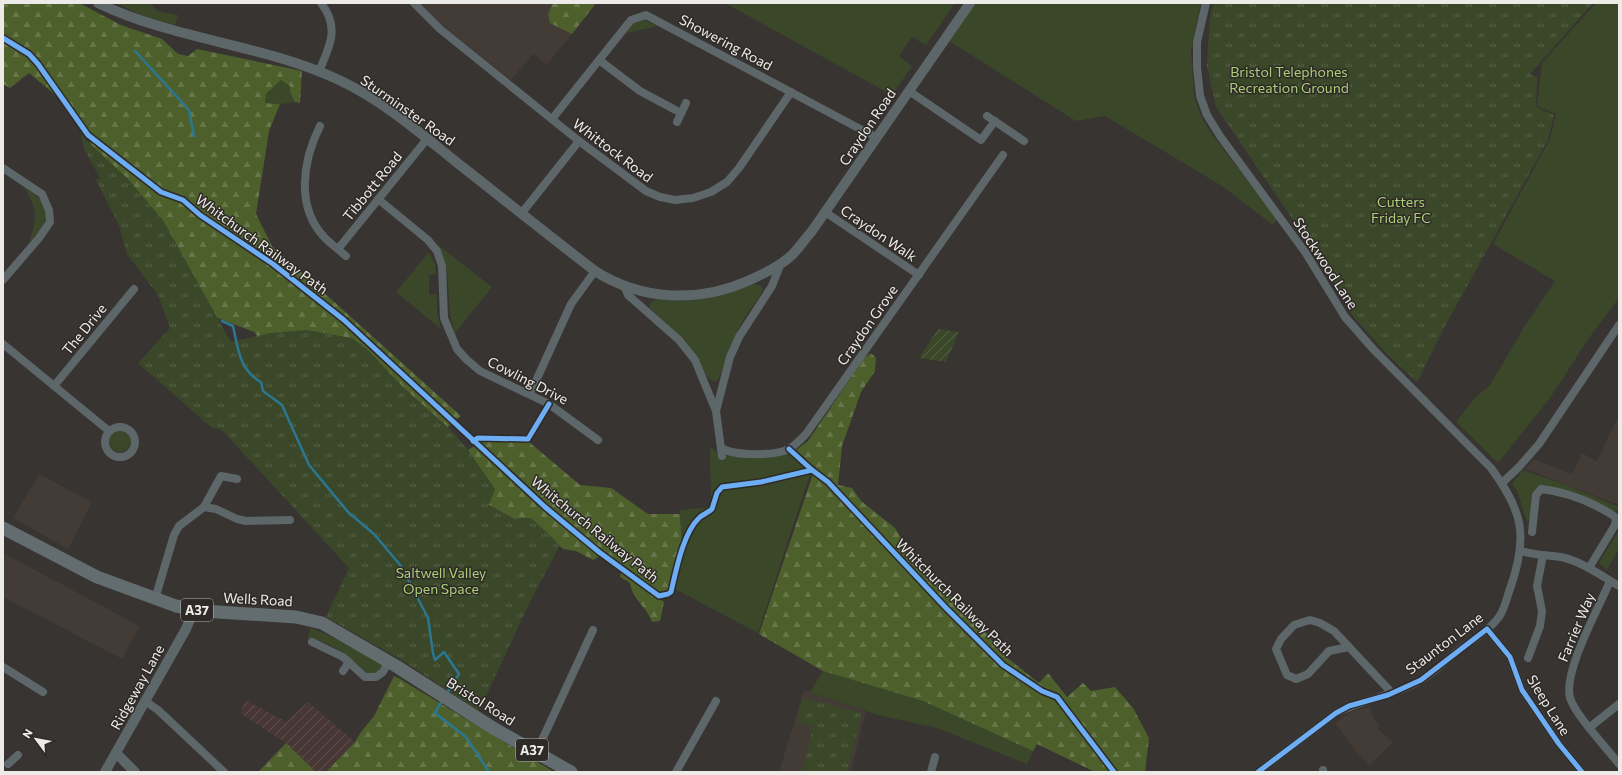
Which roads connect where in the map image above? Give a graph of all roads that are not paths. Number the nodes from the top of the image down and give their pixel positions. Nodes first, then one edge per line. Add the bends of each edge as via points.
1 (99, 3) edge
2 (320, 3) edge
3 (414, 3) edge
4 (970, 3) edge
5 (1206, 3) edge
6 (599, 60) junction
7 (318, 71) junction
8 (909, 91) junction
9 (791, 92) junction
10 (686, 103) dead end
11 (681, 113) junction
12 (987, 116) dead end
13 (552, 119) junction
14 (995, 121) junction
15 (677, 122) dead end
16 (320, 126) dead end
17 (427, 138) junction
18 (877, 138) junction
19 (580, 141) junction
20 (1024, 141) dead end
21 (1002, 155) dead end
22 (3, 168) edge
23 (378, 199) junction
24 (825, 212) junction
25 (521, 214) junction
26 (338, 249) junction
27 (346, 256) dead end
28 (781, 263) junction
29 (595, 271) junction
30 (919, 275) junction
31 (3, 280) edge
32 (624, 286) junction
33 (134, 289) dead end
34 (1619, 325) edge
35 (3, 344) edge
36 (54, 386) junction
37 (530, 394) junction
38 (716, 411) junction
39 (109, 431) dead end
40 (598, 440) dead end
41 (721, 452) joint
42 (237, 479) dead end
43 (1502, 483) junction
44 (1512, 500) joint
45 (204, 507) junction
46 (290, 520) dead end
47 (3, 528) edge
48 (1532, 532) dead end
49 (1521, 551) junction
50 (1543, 555) junction
51 (1589, 568) junction
52 (1610, 581) junction
53 (1619, 586) edge
54 (155, 599) junction
55 (194, 610) junction
56 (1488, 629) junction
57 (593, 630) dead end
58 (312, 642) dead end
59 (1349, 647) junction
60 (1528, 658) dead end
61 (349, 662) junction
62 (392, 664) junction
63 (3, 667) edge
64 (343, 671) dead end
65 (43, 692) dead end
66 (1392, 693) junction
67 (145, 701) junction
68 (716, 701) dead end
69 (1619, 704) edge
70 (1590, 728) junction
71 (536, 752) junction
72 (116, 753) junction
73 (18, 755) dead end
74 (935, 757) dead end
75 (7, 763) edge
76 (1619, 764) edge
77 (105, 772) edge
78 (135, 772) edge
79 (224, 772) edge
80 (571, 772) edge
81 (676, 772) edge
82 (931, 772) edge
83 (1258, 772) edge
84 (1582, 772) edge

1 - 7 street, Sturminster Road via 133,19
2 - 7 street via 331,19 332,29 331,43
3 - 13 street, Whittock Road via 440,29
4 - 8 street, Craydon Road
5 - 43 street, Stockwood Lane via 1197,42 1197,67 1200,96 1207,115 1305,252 1345,317 1379,355 1492,468
6 - 9 street, Showering Road via 631,20 646,14
6 - 11 street via 640,91
6 - 13 street, Showering Road
7 - 17 street, Sturminster Road via 367,95
8 - 14 street via 981,140
8 - 18 street, Craydon Road
9 - 18 street, Showering Road
9 - 19 street, Whittock Road via 727,182 711,192 693,198 675,200 646,192
10 - 11 street
11 - 15 street
12 - 14 street
13 - 19 street, Whittock Road
14 - 20 street
16 - 26 street via 310,145 305,167 305,188 308,206 315,223 324,237
17 - 23 street, Tibbott Road
17 - 25 street, Sturminster Road
18 - 24 street, Craydon Road
19 - 25 street
21 - 30 street, Craydon Grove
22 - 31 street via 42,194 49,210 50,222
23 - 26 street, Tibbott Road
23 - 37 street, Cowling Drive via 428,240 437,251 442,266 444,318 457,349 480,371
24 - 28 street, Craydon Road via 801,244
24 - 30 street, Craydon Walk
25 - 29 street, Sturminster Road
26 - 27 street
28 - 32 street, Craydon Road via 741,284 699,295 658,295
28 - 38 street, Craydon Road via 772,286 739,337 730,358
29 - 32 street, Sturminster Road
29 - 37 street via 571,304
30 - 41 street, Craydon Grove via 798,442 789,449 775,453
32 - 38 street, Craydon Road via 628,295 679,340 695,360
33 - 36 street, The Drive
34 - 43 street via 1539,444 1519,468
35 - 36 street
36 - 39 street
37 - 40 street, Cowling Drive via 567,415
38 - 41 street, Craydon Road
42 - 45 street via 221,476
43 - 44 street, Stockwood Lane
44 - 49 street, Staunton Lane via 1520,523
45 - 46 street via 246,521
45 - 54 street via 179,526 174,535
47 - 54 highway, Wells Road / A37 via 97,577
48 - 51 street via 1536,495 1541,490 1580,499 1614,516 1615,525
49 - 50 street
49 - 56 street, Staunton Lane via 1499,616
50 - 51 street via 1561,557
50 - 60 street via 1537,586 1542,611 1540,626
51 - 52 street
52 - 53 street
52 - 70 street, Farrier Way via 1570,676 1571,699
54 - 55 highway, Wells Road / A37
55 - 62 highway, Wells Road / A37 via 308,619 331,628
55 - 67 street, Ridgeway Lane
56 - 66 street, Staunton Lane via 1421,680
56 - 84 street, Sleep Lane via 1510,657 1522,690 1559,744
57 - 71 street
58 - 61 street
59 - 59 street via 1331,628 1310,620 1294,625 1276,649 1287,675 1296,679 1308,674 1329,651
59 - 66 street
61 - 62 street via 361,674 371,678
61 - 64 street
62 - 71 highway, Bristol Road / A37
63 - 65 street
66 - 83 street, Staunton Lane via 1349,706 1336,713
67 - 72 street, Ridgeway Lane
67 - 79 street
68 - 81 street
69 - 70 street
70 - 76 street, Farrier Way
71 - 80 highway, Bristol Road / A37
72 - 77 street
72 - 78 street, Ridgeway Lane
73 - 75 street
74 - 82 street

